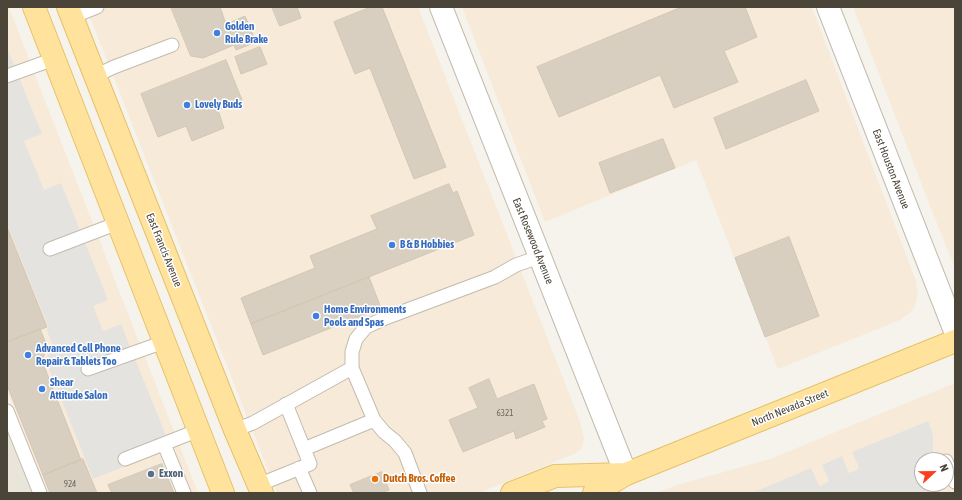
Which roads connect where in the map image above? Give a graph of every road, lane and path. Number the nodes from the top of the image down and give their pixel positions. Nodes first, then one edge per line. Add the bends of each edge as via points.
1 (34, 7) edge
2 (97, 7) edge
3 (441, 7) edge
4 (828, 7) edge
5 (70, 12) edge
6 (172, 45) dead end
7 (54, 59) junction
8 (7, 76) edge
9 (95, 76) junction
10 (118, 223) junction
11 (50, 249) dead end
12 (539, 256) junction
13 (955, 331) edge
14 (955, 341) edge
15 (164, 342) junction
16 (352, 368) junction
17 (88, 369) dead end
18 (286, 404) junction
19 (7, 411) edge
20 (374, 420) junction
21 (199, 430) junction
22 (235, 430) junction
23 (164, 444) junction
24 (304, 449) junction
25 (125, 459) dead end
26 (299, 468) junction
27 (626, 474) junction
28 (260, 489) edge
29 (219, 492) edge
30 (40, 493) edge
31 (184, 493) edge
32 (310, 493) edge
33 (420, 493) edge
34 (512, 493) edge
35 (594, 493) edge

1 - 7 main road
2 - 5 lane
3 - 12 street, East Rosewood Avenue
4 - 13 street, East Houston Avenue
5 - 9 main road, East Francis Avenue
6 - 9 lane
7 - 8 lane
7 - 10 main road
9 - 22 main road, East Francis Avenue
10 - 11 lane
10 - 15 main road
12 - 16 lane via 366,327 356,339 352,352
12 - 27 street, East Rosewood Avenue
14 - 27 main road, North Nevada Street
15 - 17 lane
15 - 21 main road
16 - 18 lane
16 - 20 lane
18 - 22 lane
18 - 24 lane
19 - 30 lane
20 - 24 lane
20 - 33 lane via 405,453
21 - 23 lane
21 - 29 main road
22 - 28 main road, East Francis Avenue
23 - 25 lane
23 - 31 lane
24 - 26 lane via 310,464
26 - 28 lane
26 - 32 lane
27 - 34 main road, North Nevada Street via 554,476
27 - 35 main road, North Nevada Street

